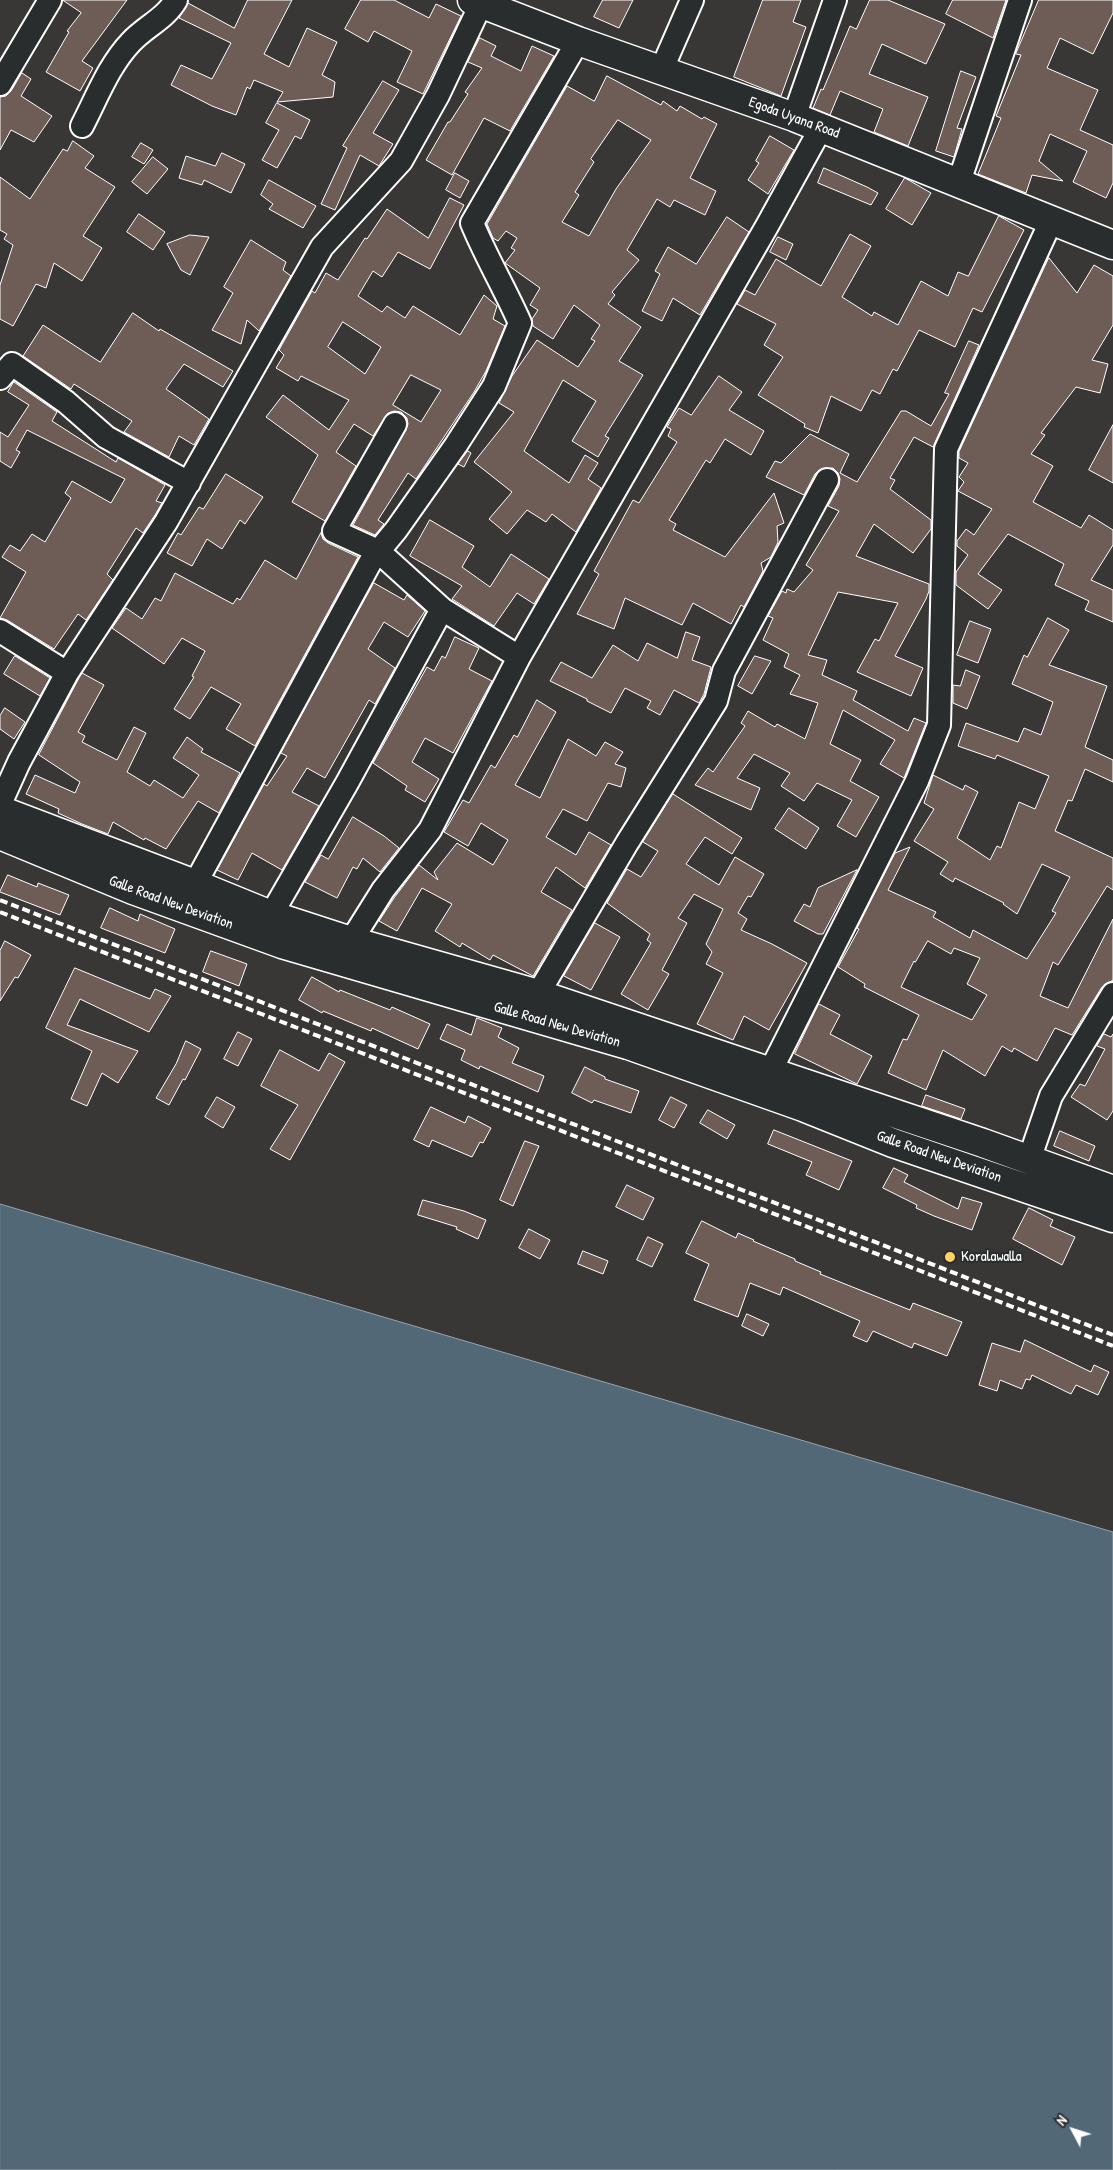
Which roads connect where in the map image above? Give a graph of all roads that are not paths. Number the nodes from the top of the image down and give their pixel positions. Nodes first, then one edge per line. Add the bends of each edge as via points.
1 (50, 0) edge
2 (176, 0) edge
3 (692, 0) edge
4 (835, 0) edge
5 (1020, 0) edge
6 (476, 2) edge
7 (578, 42) junction
8 (661, 71) junction
9 (0, 84) edge
10 (794, 117) junction
11 (82, 126) dead end
12 (821, 128) junction
13 (959, 182) junction
14 (1052, 219) junction
15 (1113, 245) edge
16 (0, 378) edge
17 (395, 424) dead end
18 (827, 480) dead end
19 (189, 483) junction
20 (378, 552) junction
21 (442, 609) junction
22 (0, 631) edge
23 (518, 658) junction
24 (67, 673) junction
25 (10, 758) edge
26 (0, 804) edge
27 (0, 810) edge
28 (0, 834) edge
29 (195, 884) junction
30 (270, 915) junction
31 (351, 941) junction
32 (538, 994) junction
33 (1113, 994) edge
34 (770, 1072) junction
35 (1029, 1160) junction
36 (1113, 1190) edge
37 (1113, 1218) edge

1 - 9 street
2 - 11 street via 170,11 133,40 115,60
3 - 8 street
4 - 10 street
5 - 13 street
6 - 7 main road, Egoda Uyana Road
6 - 19 street via 438,95 402,160 322,247
7 - 8 main road, Egoda Uyana Road
7 - 20 street via 472,223 520,323 489,393 456,446
8 - 10 main road, Egoda Uyana Road
10 - 12 main road, Egoda Uyana Road
12 - 13 main road, Egoda Uyana Road
12 - 23 street
13 - 14 main road, Egoda Uyana Road
14 - 15 main road, Egoda Uyana Road
14 - 34 street via 946,449 939,725 918,781
16 - 19 street via 12,364 66,402 106,437
17 - 20 street via 334,532
18 - 32 street via 724,671 716,701
19 - 24 street
20 - 21 street
20 - 29 street
21 - 23 street
21 - 30 street
22 - 24 street
23 - 31 street via 430,830 383,890
24 - 25 street
25 - 26 street
27 - 29 main road, Galle Road New Deviation
28 - 37 main road, Galle Road New Deviation via 133,890 282,944 628,1045 803,1107 893,1143
29 - 30 main road, Galle Road New Deviation
30 - 31 main road, Galle Road New Deviation
31 - 32 main road, Galle Road New Deviation
32 - 34 main road, Galle Road New Deviation
33 - 35 street via 1051,1096
34 - 35 main road, Galle Road New Deviation
35 - 36 main road, Galle Road New Deviation

